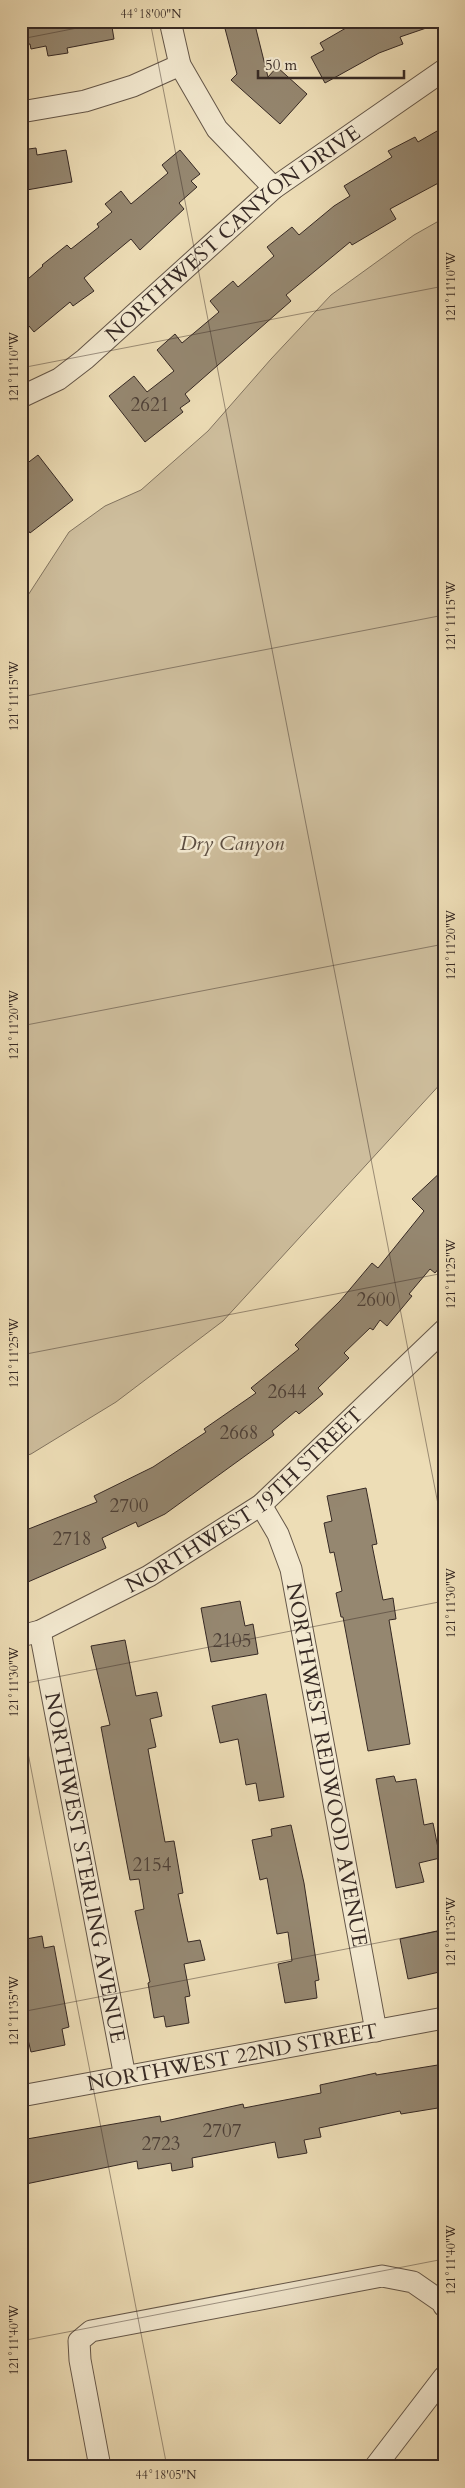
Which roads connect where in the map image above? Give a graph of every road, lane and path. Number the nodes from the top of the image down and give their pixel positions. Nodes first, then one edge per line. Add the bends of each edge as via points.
1 (170, 21) edge
2 (180, 65) junction
3 (444, 70) edge
4 (21, 112) edge
5 (274, 188) junction
6 (21, 397) edge
7 (444, 1330) edge
8 (262, 1505) junction
9 (31, 1633) edge
10 (444, 2018) edge
11 (376, 2031) junction
12 (125, 2077) junction
13 (21, 2096) edge
14 (443, 2303) edge
15 (444, 2377) edge
16 (100, 2467) edge
17 (375, 2467) edge

1 - 2 street
2 - 4 street via 133,86 85,101
2 - 5 street via 217,129
3 - 5 street, NORTHWEST CANYON DRIVE
5 - 6 street, NORTHWEST CANYON DRIVE via 85,359 59,379
7 - 8 street, NORTHWEST 19TH STREET
8 - 9 street, NORTHWEST 19TH STREET via 149,1576
8 - 11 street, NORTHWEST REDWOOD AVENUE via 278,1534 291,1569
9 - 12 street, NORTHWEST STERLING AVENUE
10 - 11 street, NORTHWEST 22ND STREET
11 - 12 street, NORTHWEST 22ND STREET
12 - 13 street, NORTHWEST 22ND STREET
14 - 16 street via 413,2282 382,2276 91,2331 79,2341
15 - 17 street

